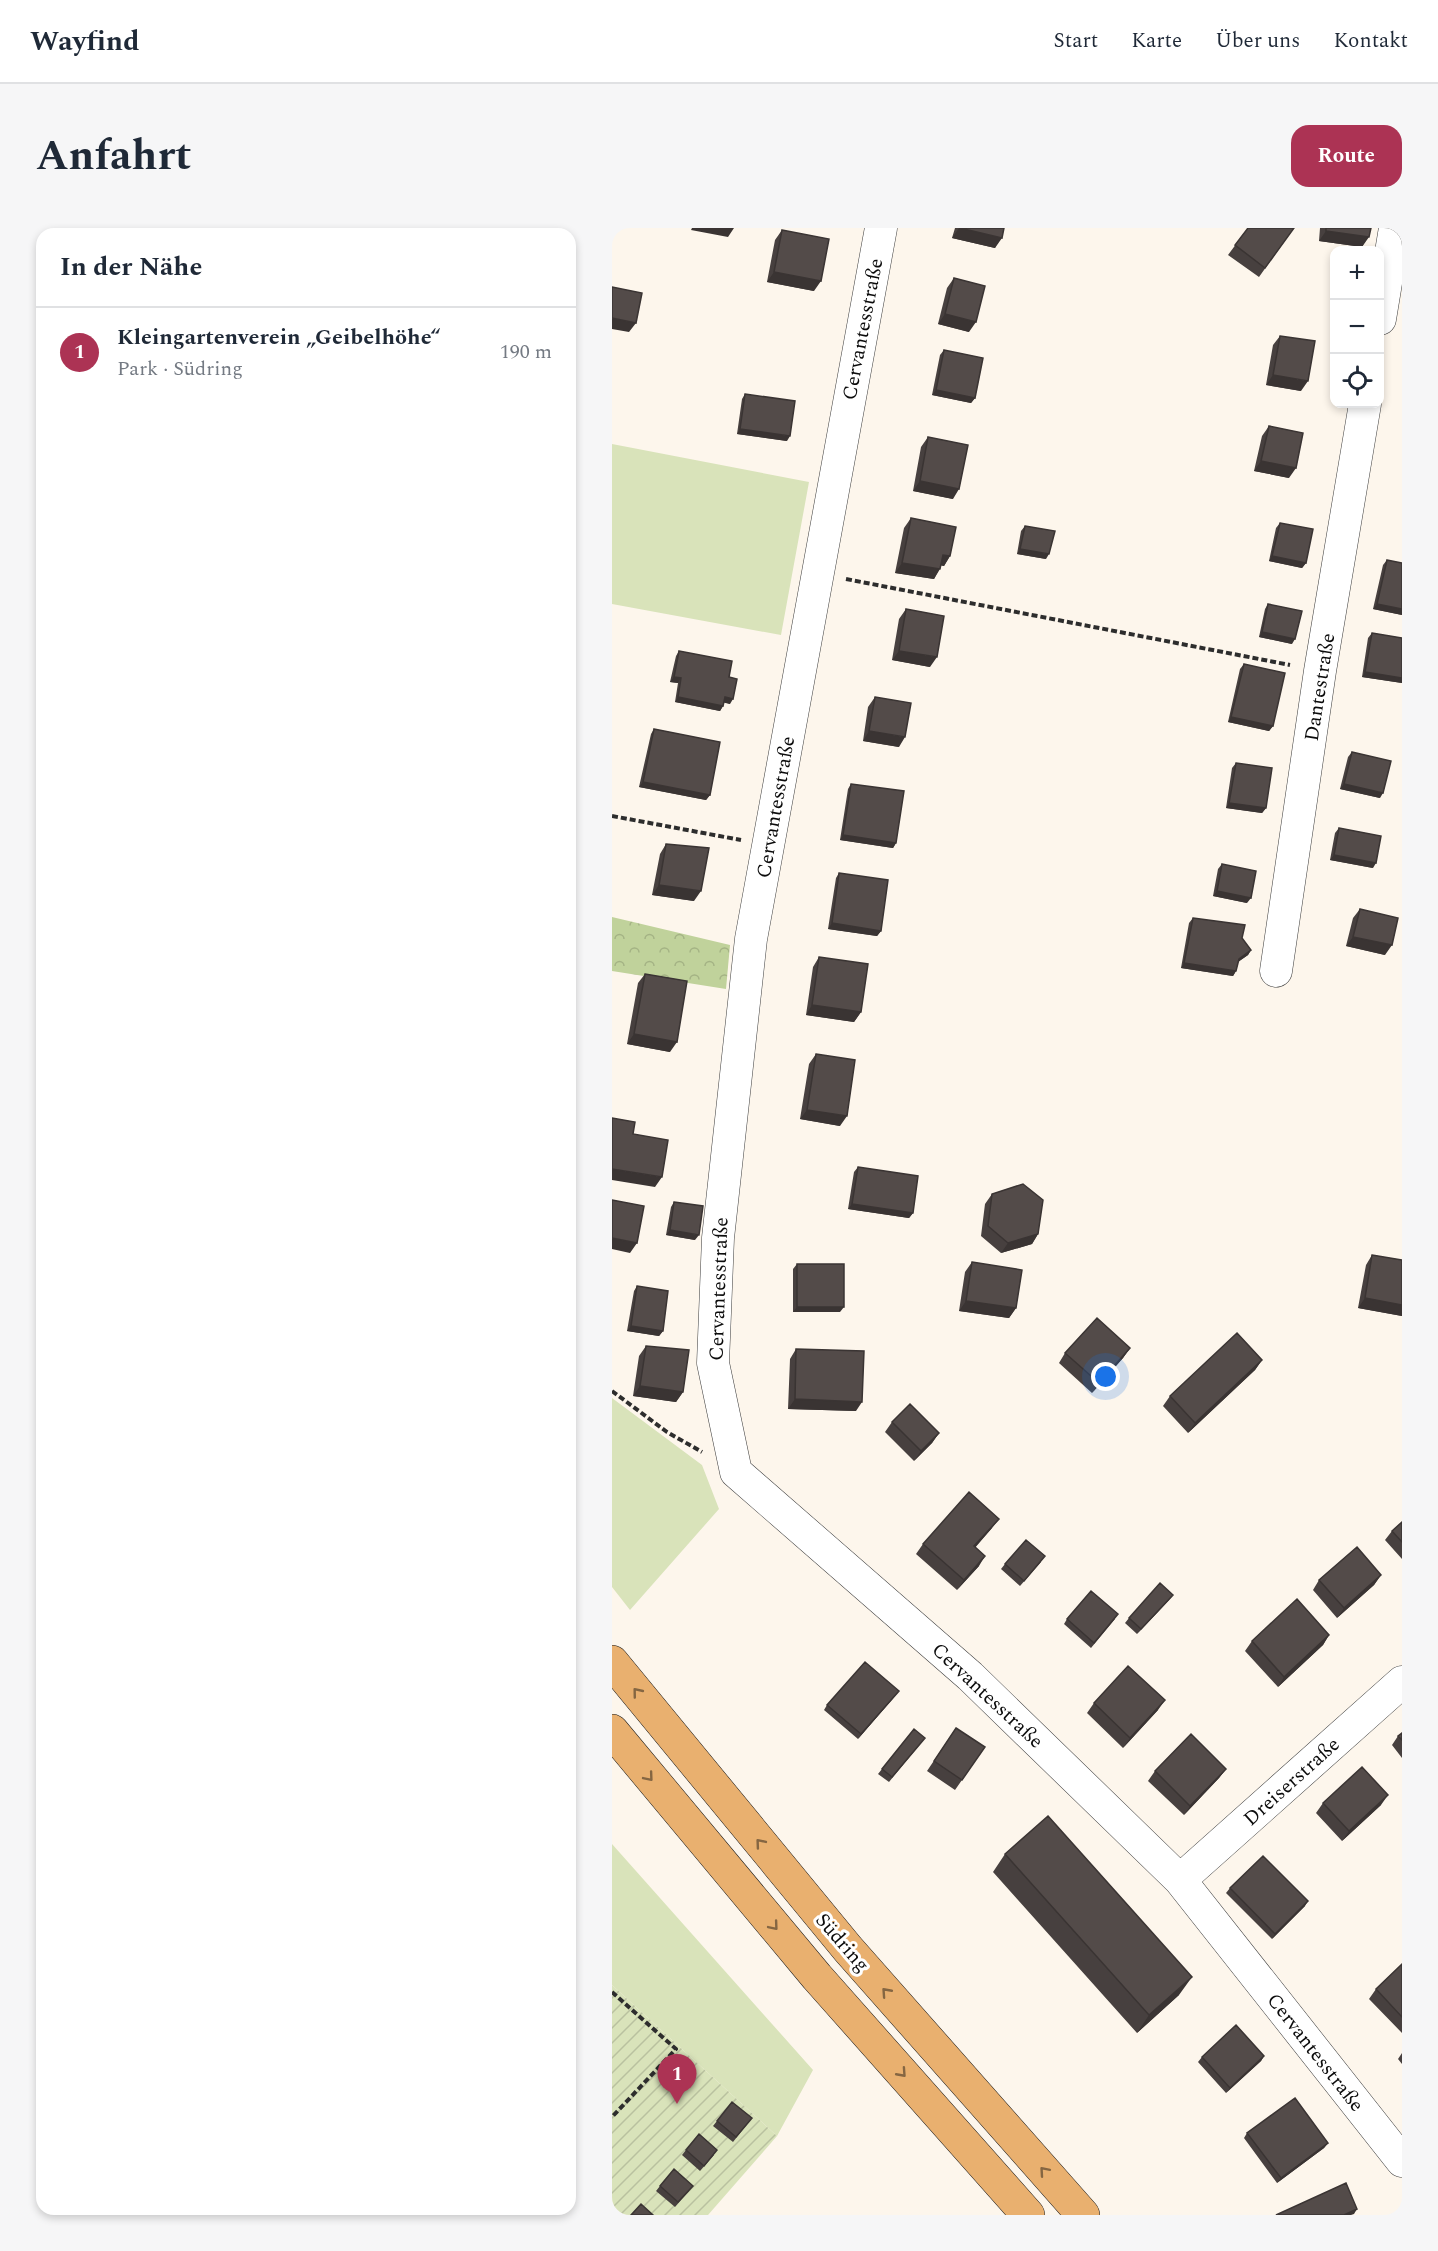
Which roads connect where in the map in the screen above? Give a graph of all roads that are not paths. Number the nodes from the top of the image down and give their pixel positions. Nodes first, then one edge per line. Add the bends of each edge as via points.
1 (880, 228) edge
2 (1395, 228) edge
3 (1383, 300) edge
4 (1364, 408) edge
5 (1276, 972) dead end
6 (612, 1662) edge
7 (1402, 1682) edge
8 (612, 1731) edge
9 (1180, 1880) junction
10 (1402, 2161) edge
11 (1028, 2215) edge
12 (1083, 2215) edge

1 - 9 street, Cervantesstraße via 751,939 718,1238 713,1363 736,1472 970,1676
2 - 3 street
4 - 5 street, Dantestraße via 1320,671
12 -> 6 main road, Südring via 848,1949
7 - 9 street, Dreiserstraße
8 -> 11 main road via 817,1977
9 - 10 street, Cervantesstraße

